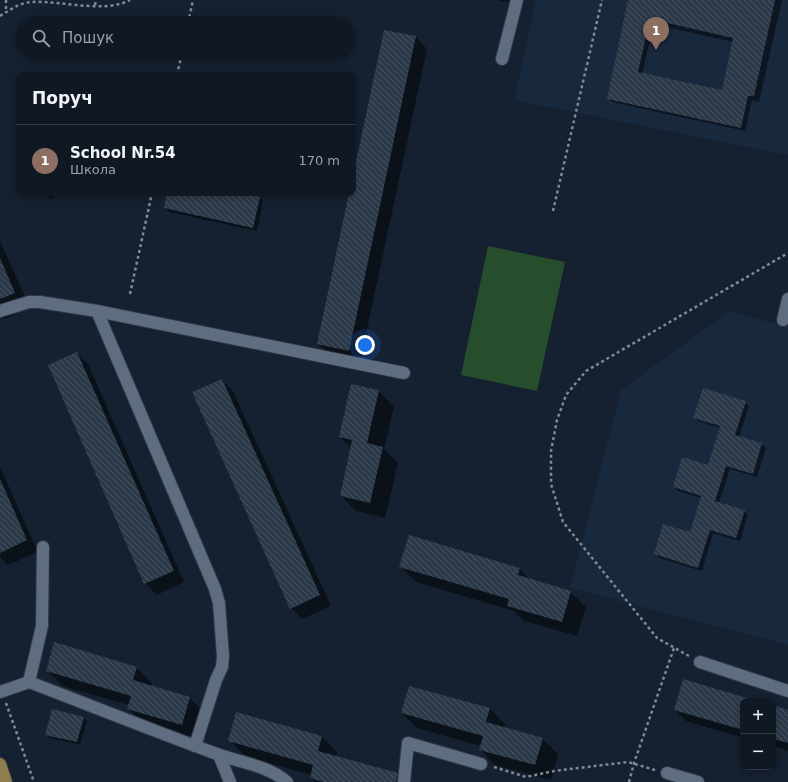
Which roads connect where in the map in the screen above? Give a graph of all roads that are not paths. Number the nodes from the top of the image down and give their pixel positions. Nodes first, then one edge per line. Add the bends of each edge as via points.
1 (517, 0) edge
2 (502, 59) dead end
3 (788, 299) edge
4 (0, 311) edge
5 (97, 312) junction
6 (783, 320) dead end
7 (404, 373) dead end
8 (43, 547) dead end
9 (700, 662) road end
10 (29, 682) junction
11 (788, 691) edge
12 (1, 692) edge
13 (195, 746) junction
14 (219, 755) junction
15 (0, 764) edge
16 (481, 764) road end
17 (667, 773) road end
18 (6, 782) edge
19 (230, 782) edge
20 (287, 782) edge
21 (404, 782) edge
22 (698, 782) edge

1 - 2 lane
3 - 6 lane
4 - 5 lane via 29,302 40,302
5 - 7 lane
5 - 13 lane via 212,581 219,603 222,667
8 - 10 lane via 42,626
9 - 11 lane
10 - 12 lane
10 - 13 lane
13 - 14 lane
14 - 19 lane
14 - 20 lane via 268,769
15 - 18 main road
16 - 21 lane via 408,743
17 - 22 lane

